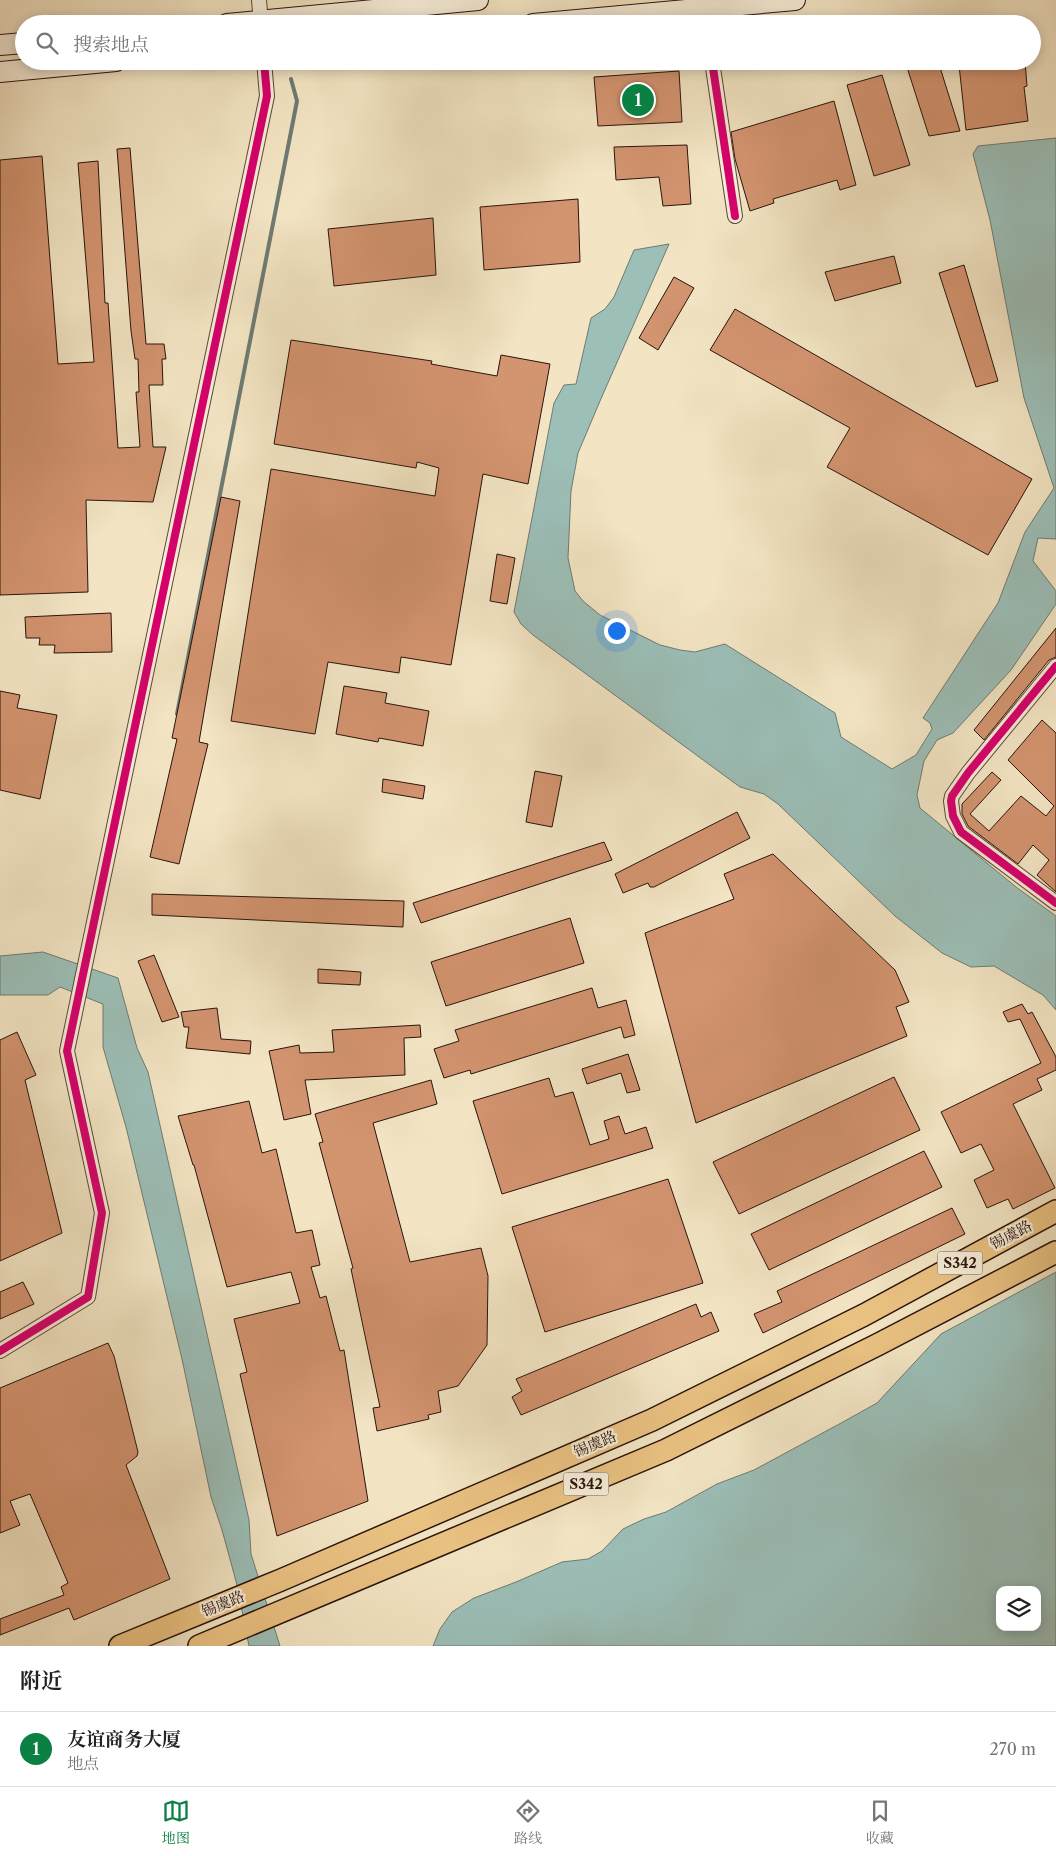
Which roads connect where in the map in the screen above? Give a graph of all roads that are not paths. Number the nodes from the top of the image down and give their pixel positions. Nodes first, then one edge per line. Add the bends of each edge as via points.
1 (259, 0) edge
2 (478, 0) edge
3 (795, 0) edge
4 (260, 15) edge
5 (330, 15) edge
6 (712, 15) edge
7 (15, 43) edge
8 (0, 45) edge
9 (21, 70) edge
10 (265, 70) edge
11 (713, 70) edge
12 (0, 72) edge
13 (734, 216) dead end
14 (1056, 666) edge
15 (1056, 903) edge
16 (1056, 1211) edge
17 (1056, 1252) edge
18 (0, 1351) edge
19 (208, 1642) edge
20 (120, 1646) edge

1 - 4 street
2 - 5 main road
3 - 6 main road
7 - 8 main road
9 - 12 main road
10 - 18 street via 267,96 68,1052 102,1213 88,1297
11 - 13 street
14 - 15 street via 968,773 951,801 953,816 961,832
16 - 20 main road, 锡虞路 / S342 via 864,1315 652,1420
17 - 19 main road, 锡虞路 / S342 via 877,1346 666,1450

